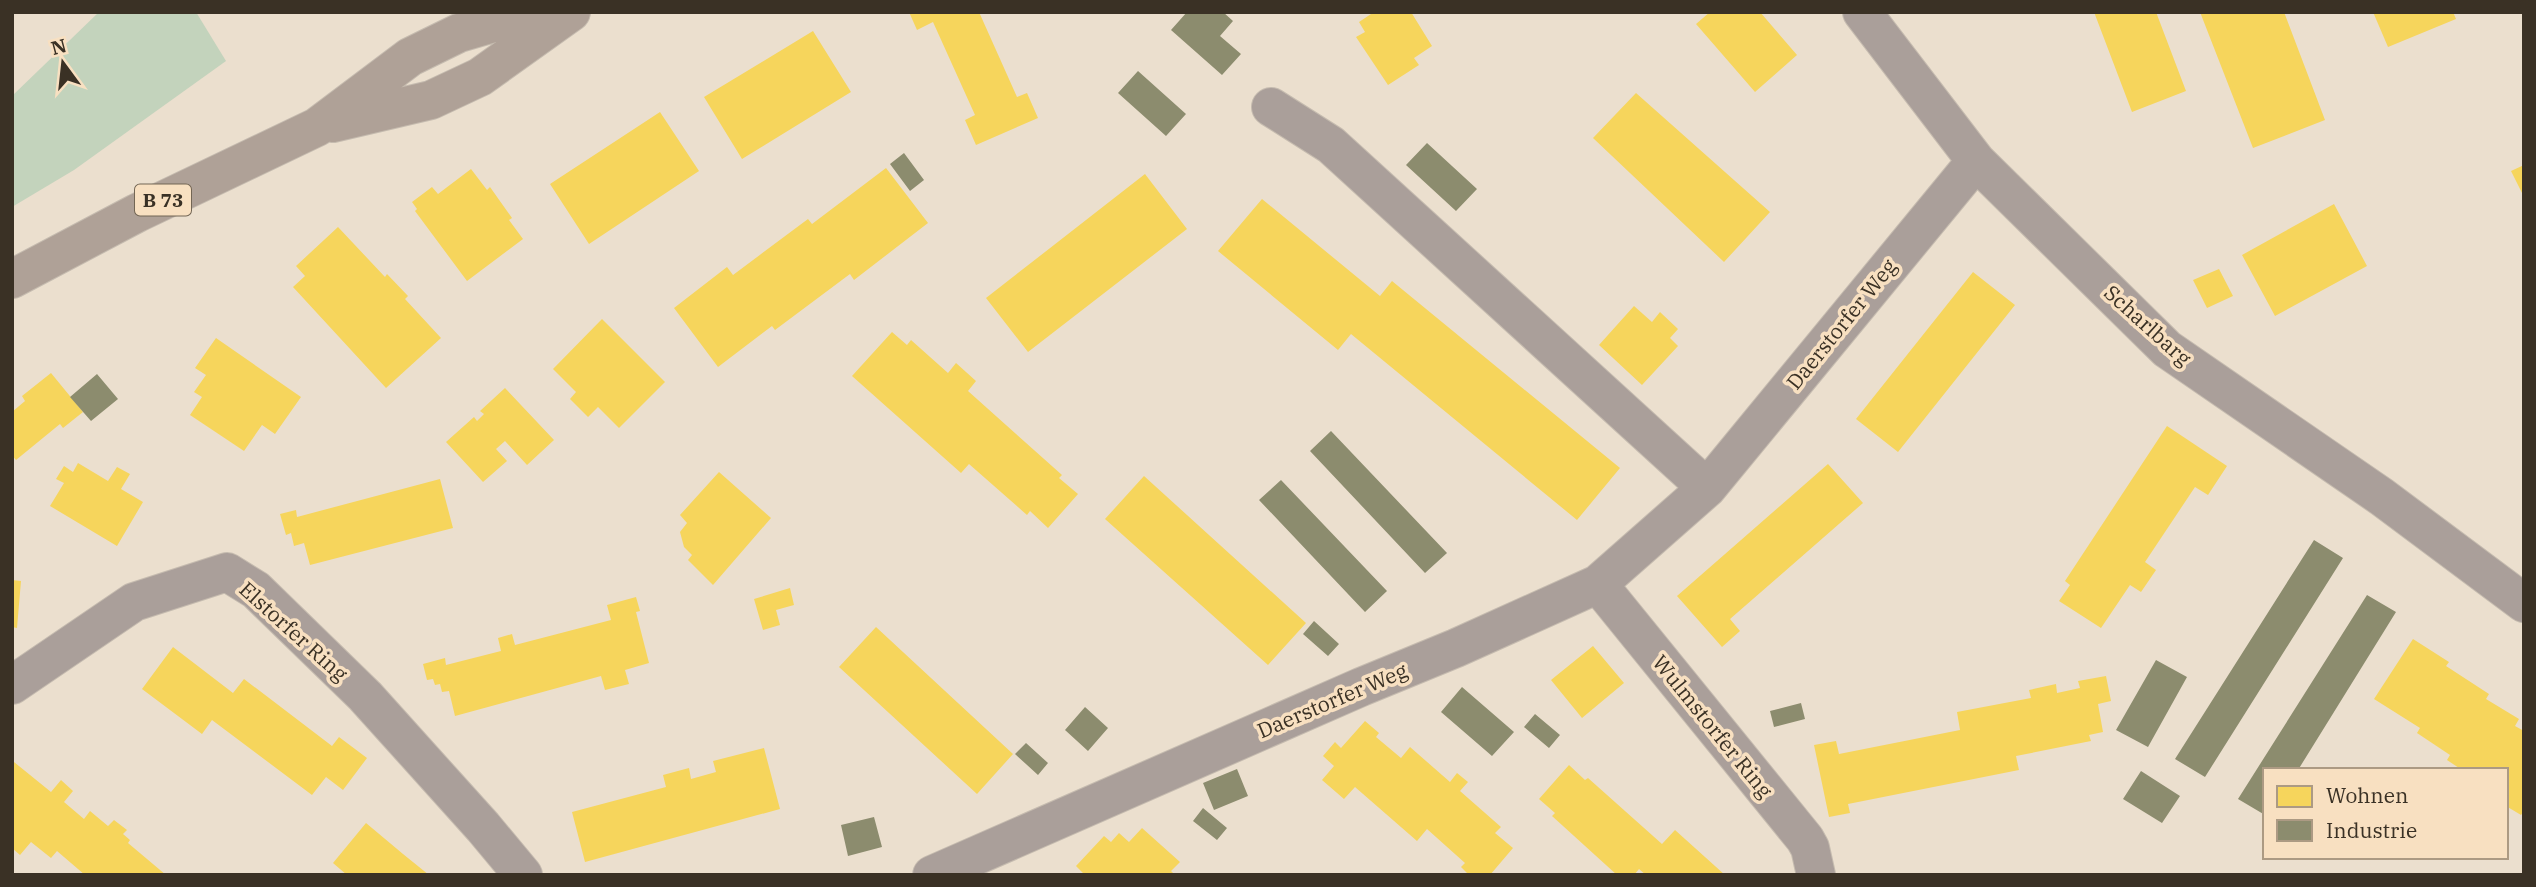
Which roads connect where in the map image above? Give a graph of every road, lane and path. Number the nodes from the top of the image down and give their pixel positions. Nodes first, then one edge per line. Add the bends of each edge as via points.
1 (531, 12) edge
2 (571, 12) edge
3 (1861, 12) edge
4 (1271, 107) dead end
5 (317, 127) junction
6 (1976, 161) junction
7 (12, 279) edge
8 (1707, 488) junction
9 (1598, 584) junction
10 (2524, 603) edge
11 (12, 685) edge
12 (523, 875) edge
13 (932, 875) edge
14 (1816, 875) edge

1 - 5 main road, B 73 via 459,33 410,57
2 - 5 main road, B 73 via 480,76 431,100
3 - 6 street, Scharlbarg
4 - 8 street via 1331,145
5 - 7 main road, B 73
6 - 8 street, Daerstorfer Weg
6 - 10 street, Scharlbarg via 2167,349
8 - 9 street, Daerstorfer Weg
9 - 13 street, Daerstorfer Weg
9 - 14 street, Wulmstorfer Ring via 1805,839
11 - 12 street, Elstorfer Ring via 134,603 227,572 256,590 365,696

